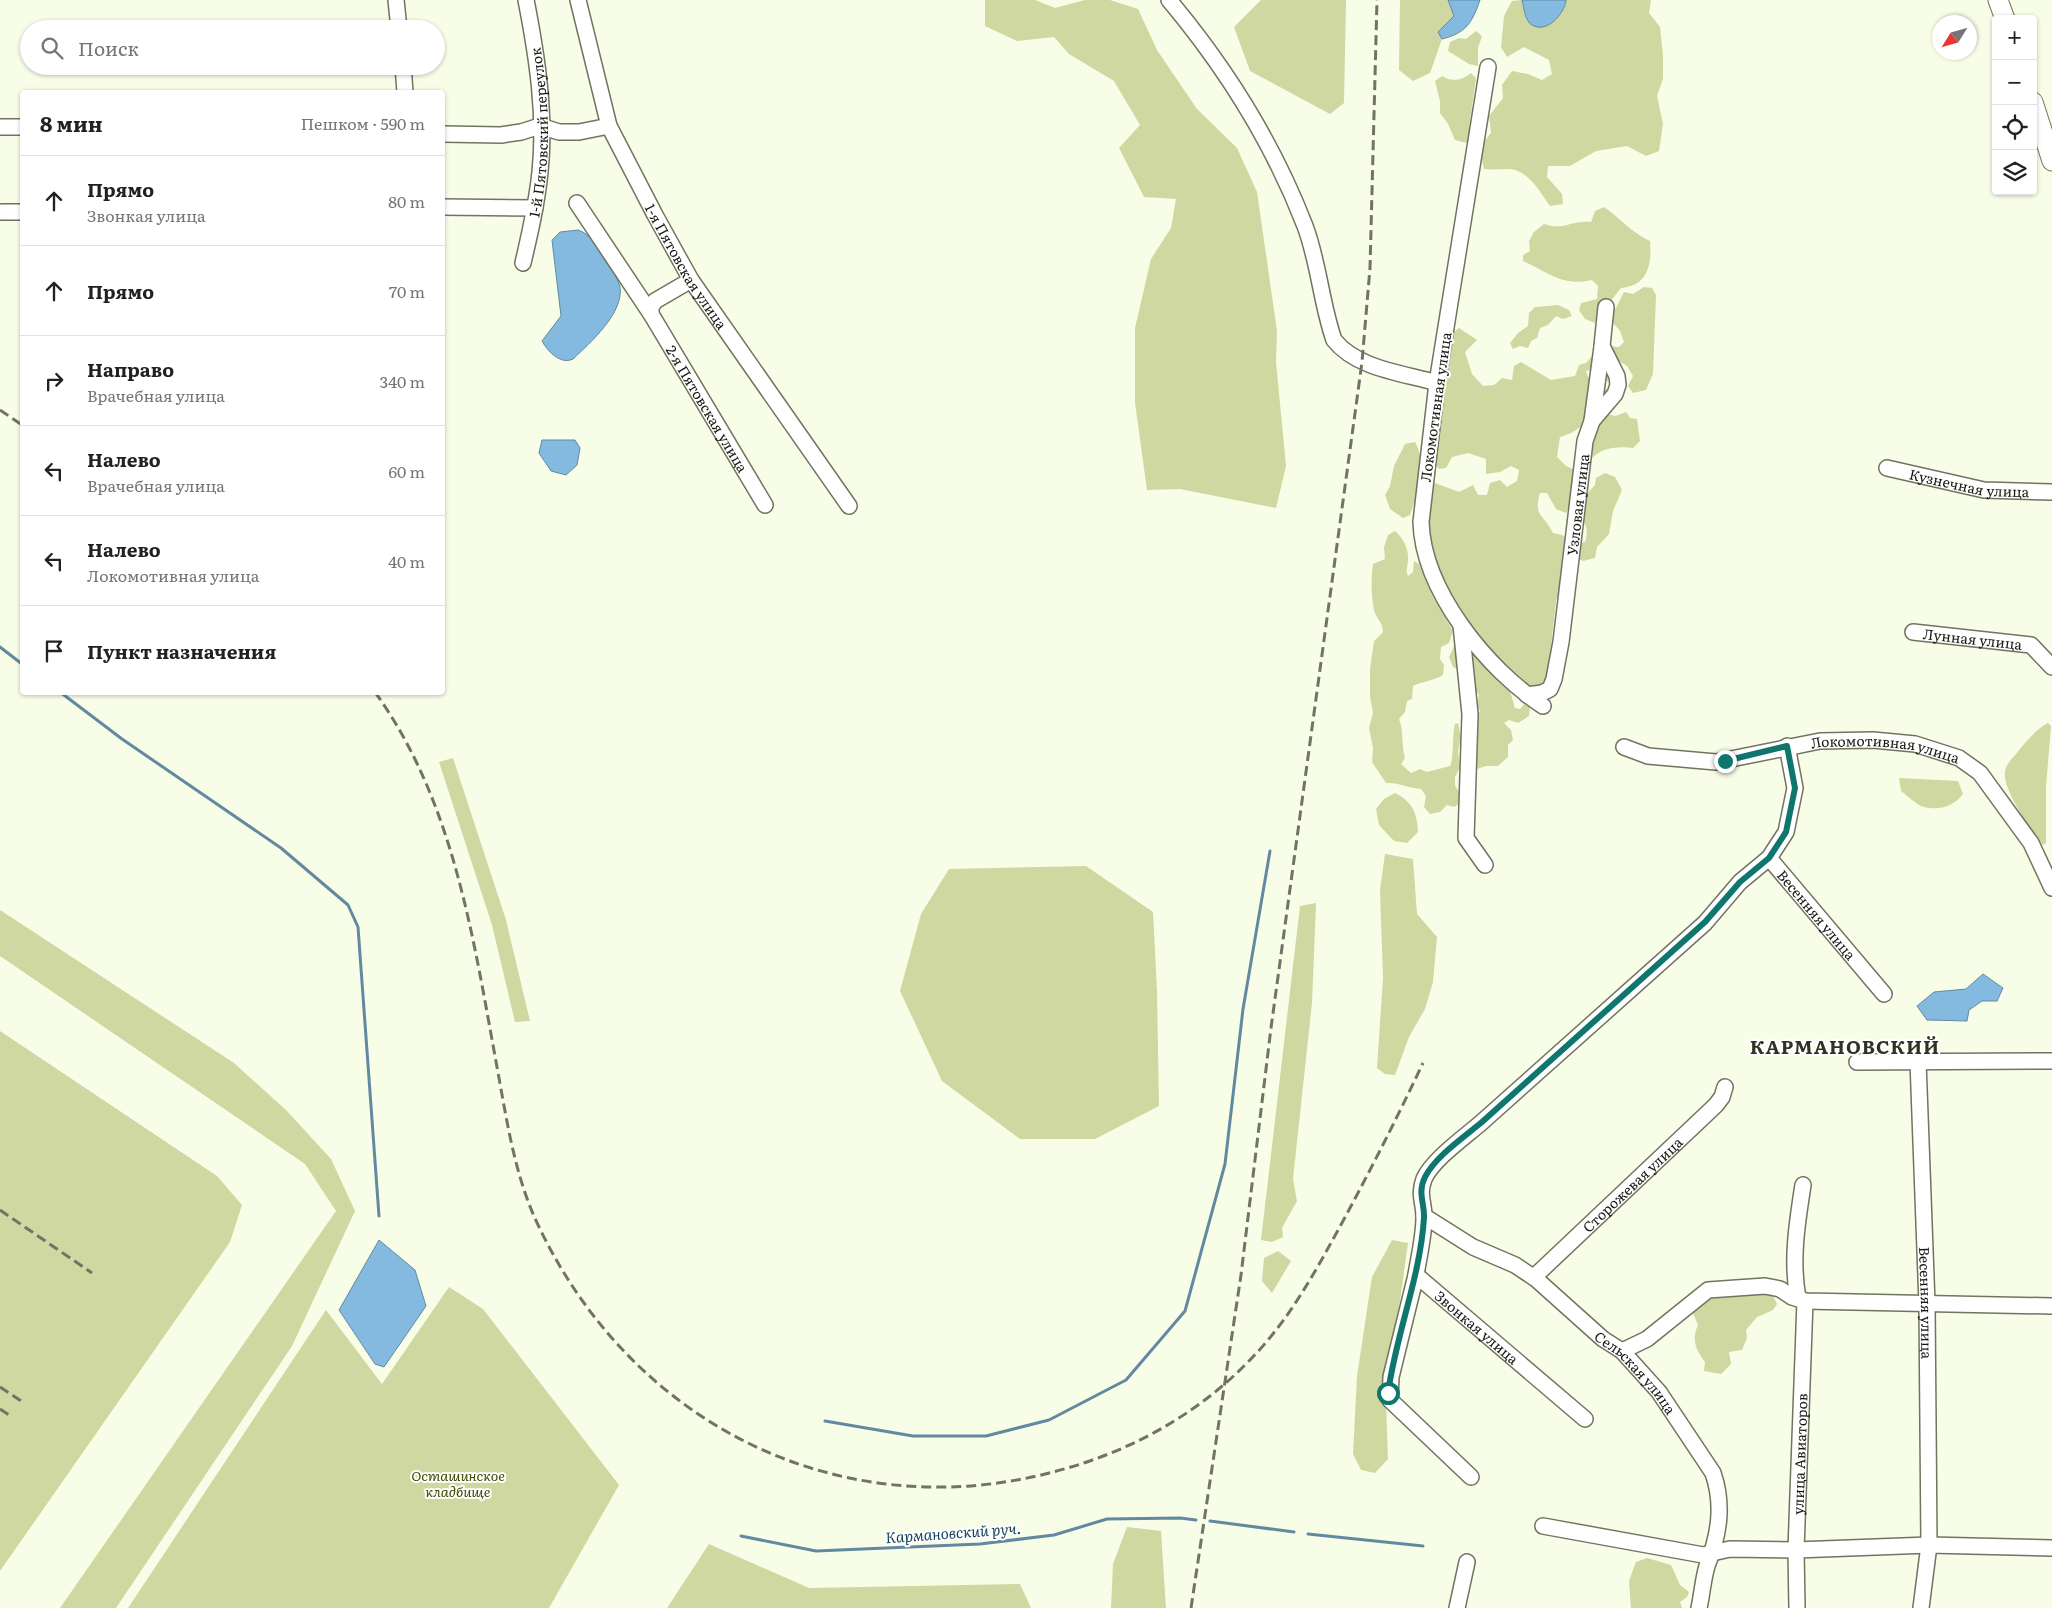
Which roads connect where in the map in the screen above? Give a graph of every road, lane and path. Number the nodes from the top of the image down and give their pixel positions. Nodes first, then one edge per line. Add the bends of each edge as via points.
1 (396, 0) edge
2 (526, 0) edge
3 (578, 0) edge
4 (1169, 0) edge
5 (1998, 0) edge
6 (2003, 15) edge
7 (398, 20) edge
8 (1488, 67) dead end
9 (404, 75) edge
10 (405, 90) edge
11 (2034, 105) edge
12 (540, 126) junction
13 (609, 126) junction
14 (0, 127) edge
15 (20, 127) edge
16 (445, 134) edge
17 (2052, 161) edge
18 (577, 203) dead end
19 (445, 207) edge
20 (535, 208) junction
21 (2, 212) dead end
22 (20, 212) edge
23 (523, 263) dead end
24 (691, 280) junction
25 (1606, 307) dead end
26 (651, 314) junction
27 (1602, 346) junction
28 (1437, 383) junction
29 (1592, 422) junction
30 (1887, 468) dead end
31 (2052, 492) edge
32 (765, 505) dead end
33 (849, 506) dead end
34 (1461, 625) junction
35 (1913, 632) dead end
36 (2052, 667) edge
37 (1527, 695) junction
38 (1543, 706) dead end
39 (1787, 746) junction
40 (1624, 747) dead end
41 (1769, 858) junction
42 (1485, 865) dead end
43 (2052, 888) edge
44 (1884, 994) dead end
45 (2052, 1060) edge
46 (1918, 1061) junction
47 (1857, 1062) dead end
48 (1725, 1087) dead end
49 (1803, 1185) dead end
50 (1424, 1216) junction
51 (1416, 1275) junction
52 (1534, 1277) junction
53 (1801, 1299) junction
54 (1927, 1304) junction
55 (2052, 1306) edge
56 (1622, 1351) junction
57 (1584, 1419) dead end
58 (1471, 1477) dead end
59 (1543, 1526) dead end
60 (1929, 1545) junction
61 (2052, 1548) edge
62 (1796, 1550) junction
63 (1713, 1554) junction
64 (1466, 1562) dead end
65 (1457, 1608) edge
66 (1699, 1608) edge
67 (1797, 1608) edge
68 (1921, 1608) edge

1 - 7 street
2 - 12 street, 1-й Пятовский переулок via 540,89
3 - 13 street, 1-я Пятовская улица
4 - 28 street via 1226,72 1282,173 1306,228 1334,340 1341,349 1362,362
5 - 6 main road
8 - 28 street, Локомотивная улица
9 - 10 street
11 - 17 main road
12 - 13 street via 559,132 579,132
12 - 16 street via 501,135
12 - 20 street, 1-й Пятовский переулок via 540,170
13 - 24 street, 1-я Пятовская улица
14 - 15 street
18 - 26 street, 2-я Пятовская улица
19 - 20 street
20 - 23 street, 1-й Пятовский переулок
21 - 22 street
24 - 26 street via 655,301
24 - 33 street, 1-я Пятовская улица
25 - 27 street
26 - 32 street, 2-я Пятовская улица
27 - 29 street
27 - 29 street, Узловая улица via 1618,385 1615,394
28 - 34 street, Локомотивная улица via 1421,539 1440,590
29 - 37 street, Узловая улица via 1585,441 1554,679 1550,689
30 - 31 street, Кузнечная улица via 1984,490
34 - 37 street, Локомотивная улица via 1496,668
34 - 42 street via 1470,714 1466,838
35 - 36 street, Лунная улица via 2030,645
37 - 38 street, Локомотивная улица
39 - 40 street, Локомотивная улица via 1716,762 1648,756
39 - 41 street via 1795,788 1786,832
39 - 43 street, Локомотивная улица via 1820,741 1873,740 1915,744 1959,758 1980,772 1992,787 2031,843
41 - 44 street, Весенняя улица
41 - 50 street via 1740,882 1678,947 1449,1149 1425,1177 1421,1189
45 - 46 street
46 - 47 street
46 - 54 street, Весенняя улица
48 - 52 street, Сторожевая улица via 1716,1104
49 - 53 street, улица Авиаторов via 1794,1272
50 - 51 street
50 - 52 street, Сельская улица via 1472,1247 1515,1265
51 - 57 street, Звонкая улица
51 - 58 street via 1391,1377 1390,1400
52 - 56 street, Сельская улица
53 - 54 street
53 - 56 street via 1780,1289 1708,1290 1647,1339
53 - 62 street, улица Авиаторов
54 - 55 street
54 - 60 street, Весенняя улица
56 - 63 street, Сельская улица via 1659,1392 1713,1473 1718,1488 1719,1528
59 - 63 street
60 - 61 street
60 - 62 street
60 - 68 street, Весенняя улица
62 - 63 street via 1730,1549
62 - 67 street, улица Авиаторов
63 - 66 street, Сельская улица via 1707,1567
64 - 65 street

